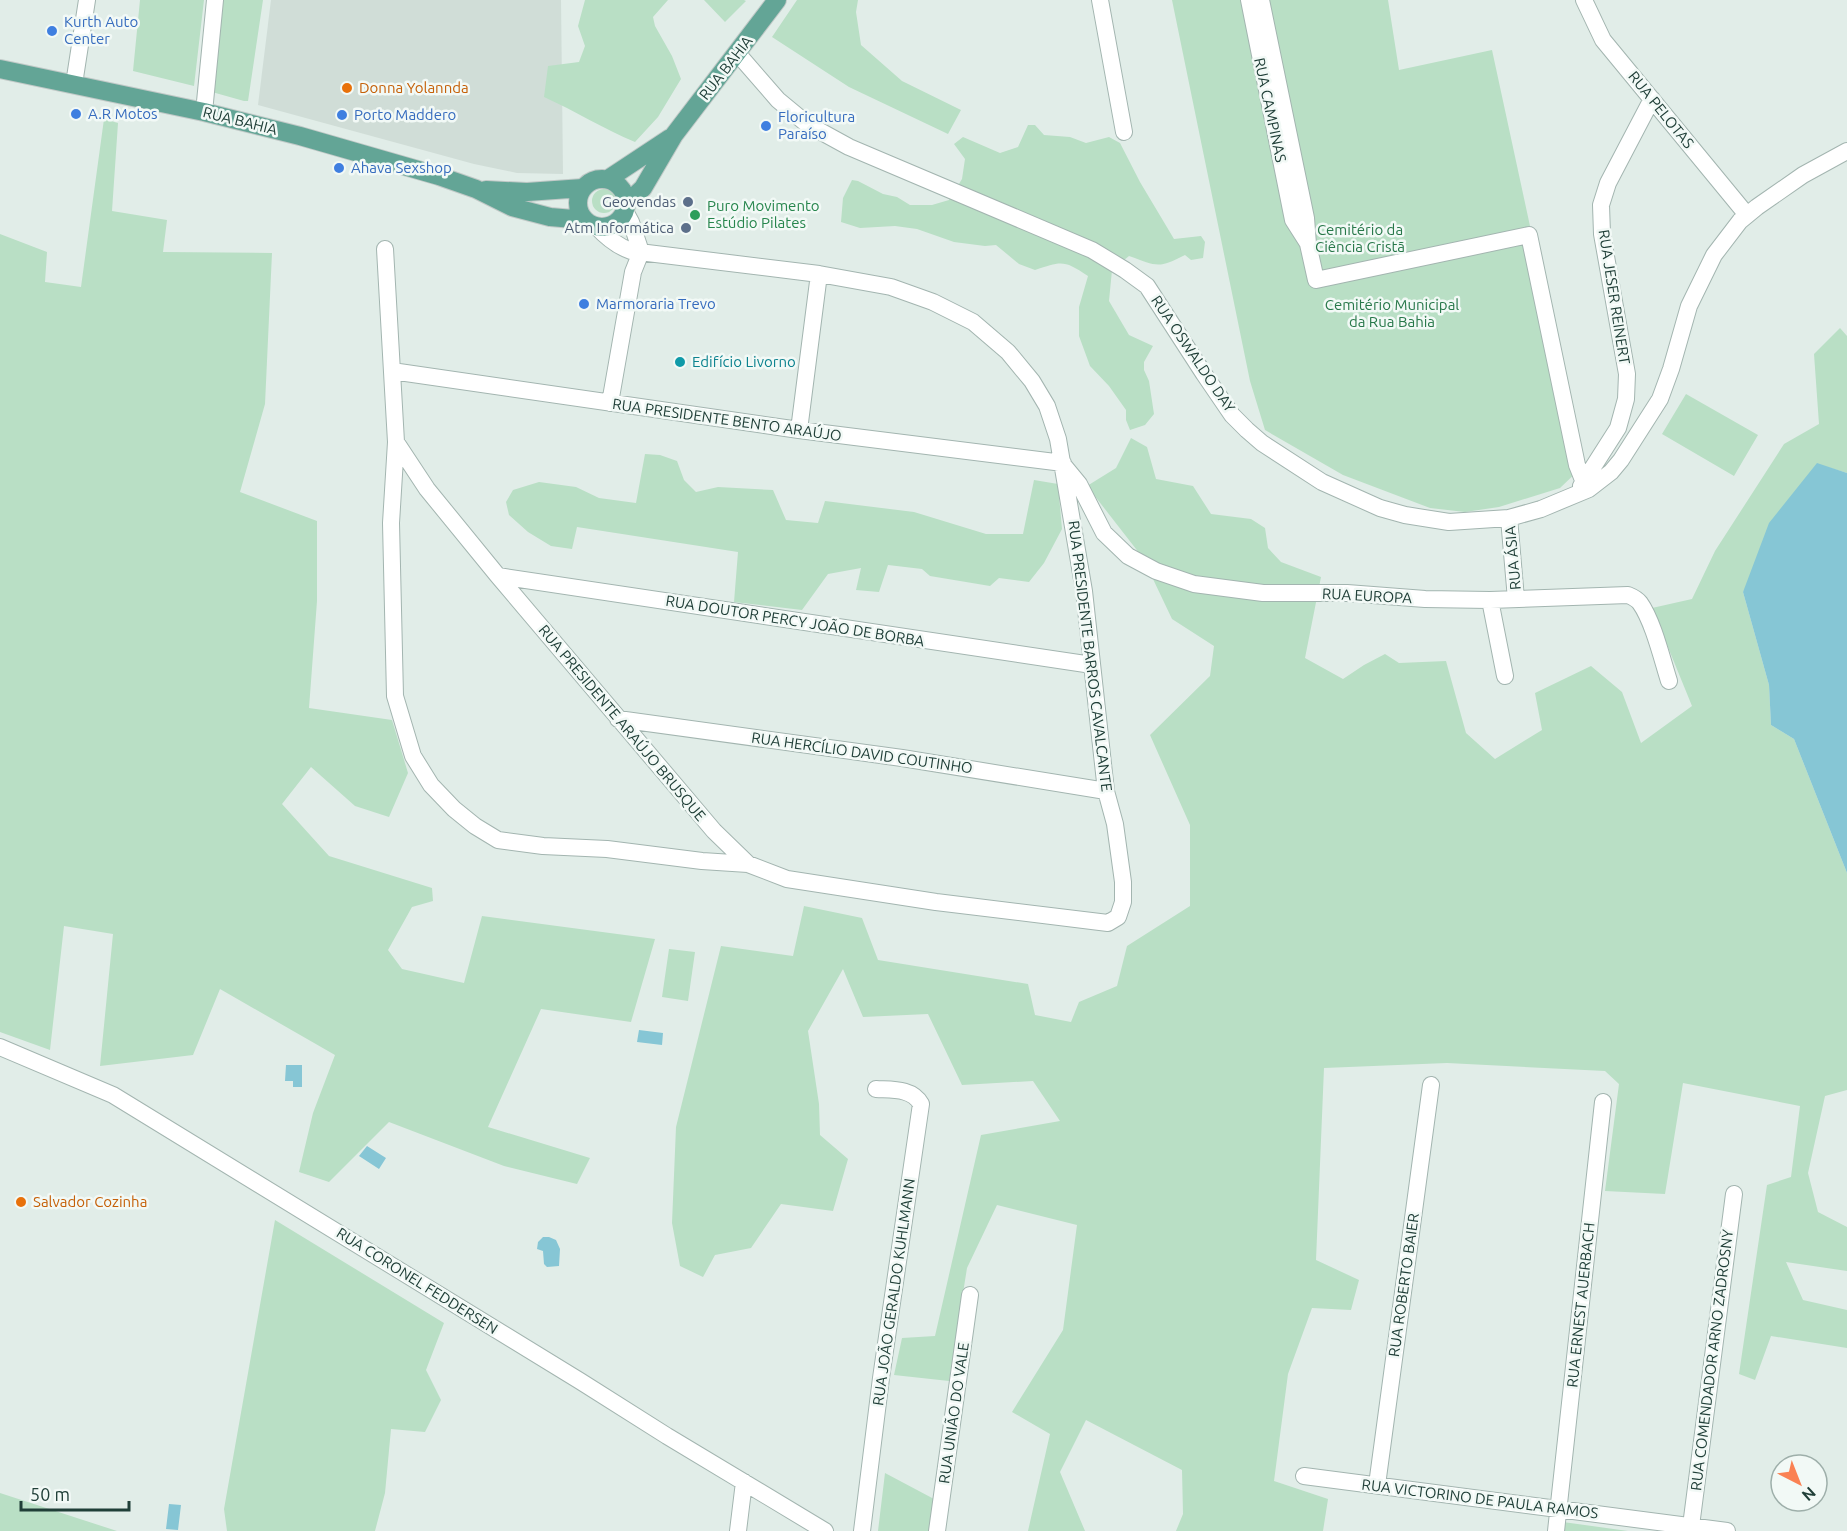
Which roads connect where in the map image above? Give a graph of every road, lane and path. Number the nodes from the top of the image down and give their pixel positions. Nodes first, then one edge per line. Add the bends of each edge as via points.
1 (87, 0) edge
2 (215, 0) edge
3 (777, 0) edge
4 (1100, 0) edge
5 (1249, 0) edge
6 (1261, 0) edge
7 (1584, 0) edge
8 (738, 54) junction
9 (0, 69) edge
10 (74, 84) junction
11 (1652, 99) junction
12 (204, 112) junction
13 (1124, 132) dead end
14 (674, 135) junction
15 (1847, 150) edge
16 (608, 179) junction
17 (583, 188) junction
18 (476, 189) junction
19 (626, 208) junction
20 (1747, 215) junction
21 (1299, 219) junction
22 (590, 223) junction
23 (385, 249) dead end
24 (641, 252) junction
25 (819, 274) junction
26 (392, 371) junction
27 (610, 403) junction
28 (800, 430) junction
29 (396, 442) junction
30 (1063, 464) junction
31 (1580, 487) junction
32 (1509, 518) junction
33 (498, 576) junction
34 (1516, 599) junction
35 (1490, 600) junction
36 (1092, 665) junction
37 (1505, 676) dead end
38 (1669, 681) dead end
39 (618, 719) junction
40 (1106, 791) junction
41 (748, 864) junction
42 (1107, 924) joint
43 (0, 1047) edge
44 (1431, 1085) dead end
45 (876, 1089) dead end
46 (1603, 1102) dead end
47 (1734, 1194) dead end
48 (970, 1295) dead end
49 (1304, 1476) dead end
50 (744, 1482) junction
51 (1377, 1485) junction
52 (1559, 1509) junction
53 (1691, 1526) junction
54 (738, 1531) edge
55 (825, 1531) edge
56 (861, 1531) edge
57 (937, 1531) edge
58 (1556, 1531) edge
59 (1727, 1531) edge

1 - 10 street
2 - 12 street
3 - 8 main road, RUA BAHIA
4 - 13 street
5 - 21 street, RUA CAMPINAS
6 - 21 street, RUA CAMPINAS
7 - 11 street, RUA PELOTAS via 1603,40
8 - 14 main road, RUA BAHIA
8 - 32 street, RUA OSWALDO DAY via 778,100 807,124 849,147 1092,250 1147,286 1233,415 1262,443 1322,482 1405,515 1449,522
9 - 10 main road, RUA BAHIA
10 - 12 main road, RUA BAHIA
11 - 20 street, RUA PELOTAS
11 - 31 street, RUA JESER REINERT via 1608,183 1601,205 1602,234 1627,374 1626,399 1618,428
12 - 18 main road, RUA BAHIA via 357,152
14 - 16 main road, RUA BAHIA
14 - 19 main road, RUA BAHIA via 643,188
15 - 20 street, RUA OSWALDO DAY via 1803,175
16 - 17 main road via 595,180
16 - 19 main road via 620,186
17 - 18 main road, RUA BAHIA via 526,192
17 - 22 main road via 578,205
18 - 22 main road, RUA BAHIA via 512,207
19 - 22 main road via 614,224 602,227
19 - 24 street
20 - 31 street, RUA OSWALDO DAY via 1714,255 1693,298 1660,399 1611,472 1589,489
21 - 31 street via 1316,280 1528,235
22 - 24 street, RUA PRESIDENTE BARROS CAVALCANTE via 622,248
23 - 26 street
24 - 25 street, RUA PRESIDENTE BARROS CAVALCANTE
24 - 27 street via 633,272
25 - 28 street
25 - 30 street, RUA PRESIDENTE BARROS CAVALCANTE via 891,287 973,322 1008,352 1032,381 1047,406
26 - 27 street, RUA PRESIDENTE BENTO ARAÚJO
26 - 29 street
27 - 28 street, RUA PRESIDENTE BENTO ARAÚJO
28 - 30 street, RUA PRESIDENTE BENTO ARAÚJO
29 - 33 street, RUA PRESIDENTE ARAÚJO BRUSQUE via 427,489
29 - 41 street via 391,523 395,696 413,756 431,785 461,815 498,840
30 - 35 street, RUA EUROPA via 1079,484 1104,532 1128,556 1194,585 1263,593
30 - 36 street, RUA PRESIDENTE BARROS CAVALCANTE
31 - 32 street, RUA OSWALDO DAY via 1541,509
32 - 34 street, RUA ÁSIA
33 - 36 street, RUA DOUTOR PERCY JOÃO DE BORBA
33 - 39 street, RUA PRESIDENTE ARAÚJO BRUSQUE
34 - 35 street, RUA EUROPA
34 - 38 street, RUA EUROPA via 1628,595 1635,598 1652,628
35 - 37 street
36 - 40 street, RUA PRESIDENTE BARROS CAVALCANTE
39 - 40 street, RUA HERCÍLIO DAVID COUTINHO
39 - 41 street, RUA PRESIDENTE ARAÚJO BRUSQUE via 714,831
40 - 42 street, RUA PRESIDENTE BARROS CAVALCANTE via 1123,882 1118,916
41 - 42 street, RUA PRESIDENTE ARAÚJO BRUSQUE via 787,879
43 - 50 street, RUA CORONEL FEDDERSEN via 113,1095
44 - 51 street, RUA ROBERTO BAIER
45 - 56 street, RUA JOÃO GERALDO KUHLMANN via 908,1092 921,1104
46 - 52 street, RUA ERNEST AUERBACH
47 - 53 street, RUA COMENDADOR ARNO ZADROSNY
48 - 57 street, RUA UNIÃO DO VALE
49 - 51 street, RUA VICTORINO DE PAULA RAMOS
50 - 54 street
50 - 55 street, RUA CORONEL FEDDERSEN
51 - 52 street, RUA VICTORINO DE PAULA RAMOS
52 - 53 street, RUA VICTORINO DE PAULA RAMOS
52 - 58 street, RUA ERNEST AUERBACH
53 - 59 street, RUA VICTORINO DE PAULA RAMOS

